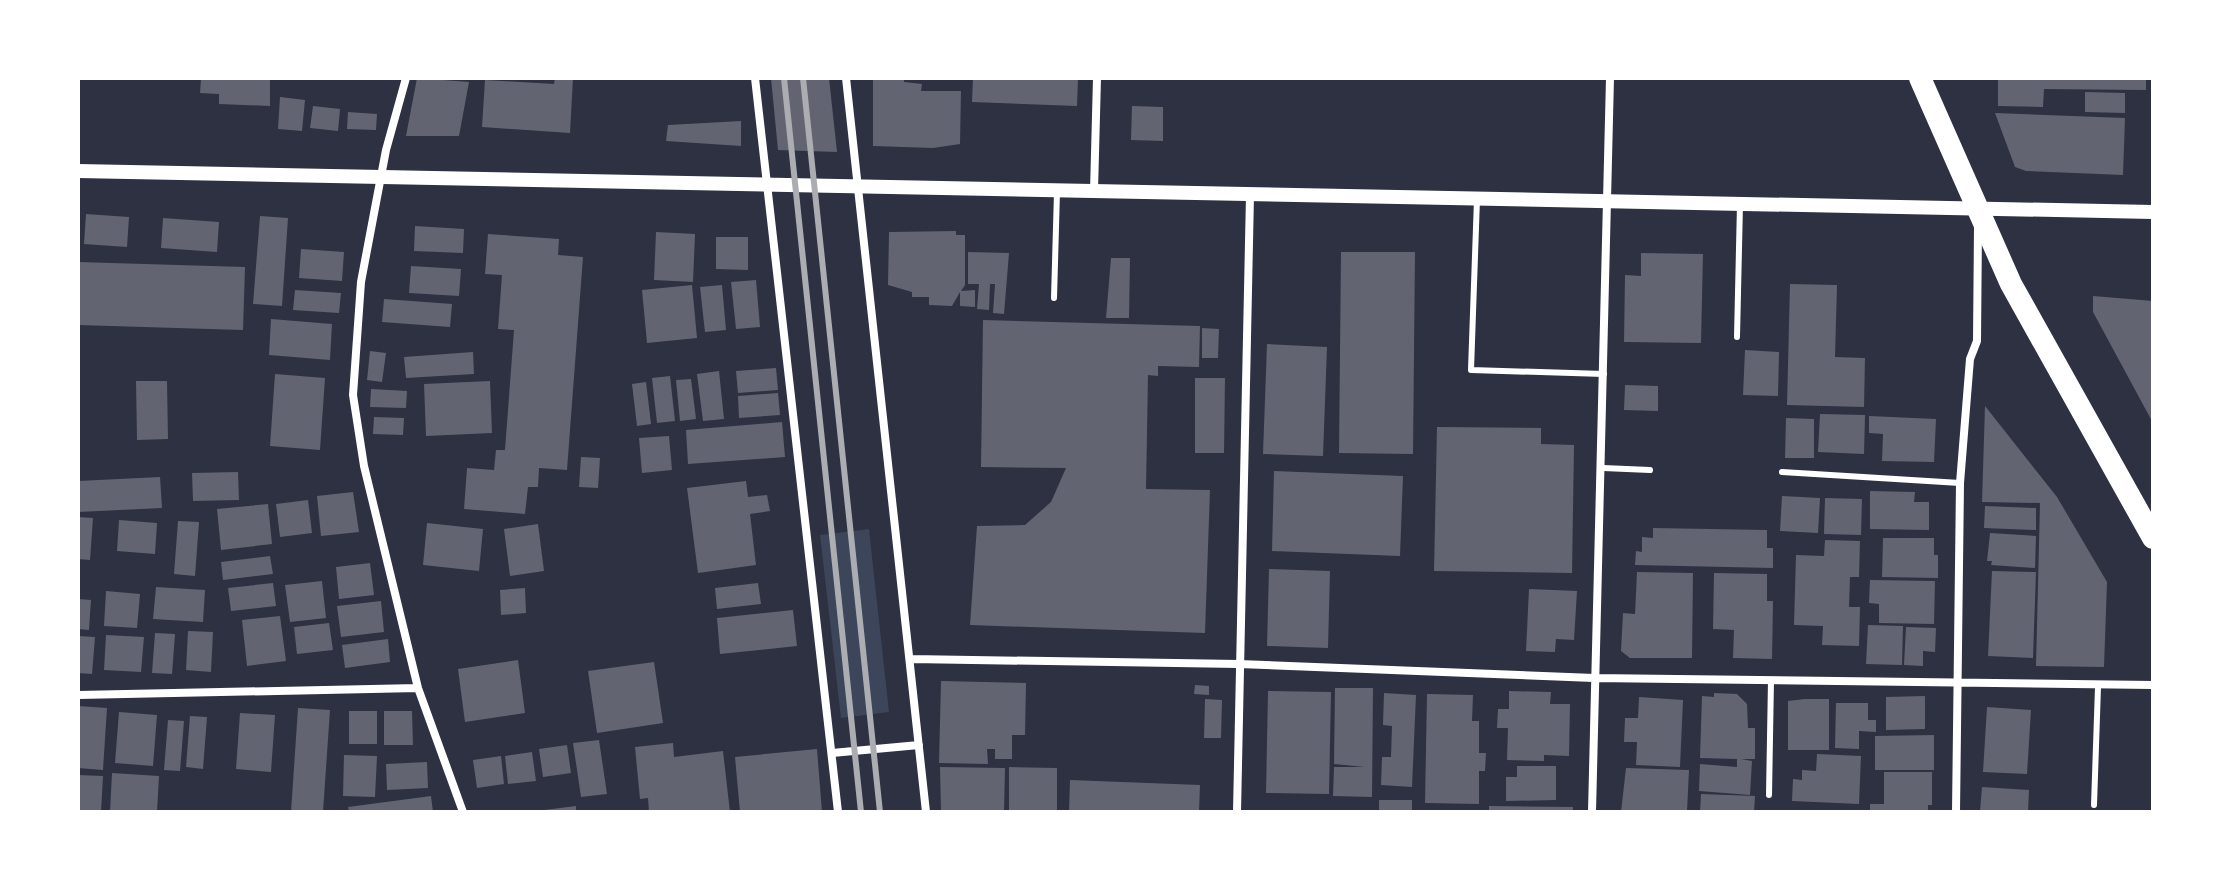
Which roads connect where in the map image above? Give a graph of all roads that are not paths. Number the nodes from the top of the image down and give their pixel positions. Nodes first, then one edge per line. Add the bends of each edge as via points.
1 (406, 78) edge
2 (755, 78) edge
3 (846, 78) edge
4 (1097, 78) edge
5 (1610, 78) edge
6 (1920, 78) edge
7 (78, 171) edge
8 (382, 179) junction
9 (769, 187) junction
10 (857, 188) junction
11 (1057, 192) junction
12 (1094, 192) junction
13 (1250, 195) junction
14 (1477, 199) junction
15 (1607, 202) junction
16 (1740, 204) junction
17 (1978, 209) junction
18 (2153, 212) edge
19 (1054, 298) dead end
20 (1737, 337) dead end
21 (1604, 374) junction
22 (1603, 468) junction
23 (1650, 470) dead end
24 (1782, 472) dead end
25 (1960, 483) junction
26 (2153, 538) edge
27 (911, 659) junction
28 (1239, 664) junction
29 (1594, 678) junction
30 (1771, 680) junction
31 (1956, 685) junction
32 (2153, 685) edge
33 (2098, 687) junction
34 (418, 688) junction
35 (78, 695) edge
36 (919, 745) junction
37 (832, 753) junction
38 (1769, 795) dead end
39 (2094, 805) dead end
40 (463, 812) edge
41 (838, 812) edge
42 (926, 812) edge
43 (1237, 812) edge
44 (1592, 812) edge
45 (1956, 812) edge

1 - 8 street
2 - 9 street
3 - 10 street
4 - 12 street
5 - 15 street
6 - 17 highway
7 - 8 street
8 - 9 street
8 - 34 street via 361,282 353,395 364,466
9 - 10 street
9 - 37 street
10 - 11 street
10 - 27 street
11 - 12 street
11 - 19 lane
12 - 13 street
13 - 14 street
13 - 28 street
14 - 15 street
14 - 21 lane via 1471,370
15 - 16 street
15 - 21 street
16 - 17 street
16 - 20 lane
17 - 18 street
17 - 25 street via 1977,341 1970,359
17 - 26 highway via 2011,284
21 - 22 street
22 - 23 lane
22 - 29 street
24 - 25 lane
25 - 31 street
27 - 28 street
27 - 36 street
28 - 29 street
28 - 43 street
29 - 30 street
29 - 44 street
30 - 31 street
30 - 38 lane
31 - 33 street
31 - 45 street
32 - 33 street
33 - 39 lane
34 - 35 street
34 - 40 street
36 - 37 street
36 - 42 street
37 - 41 street

